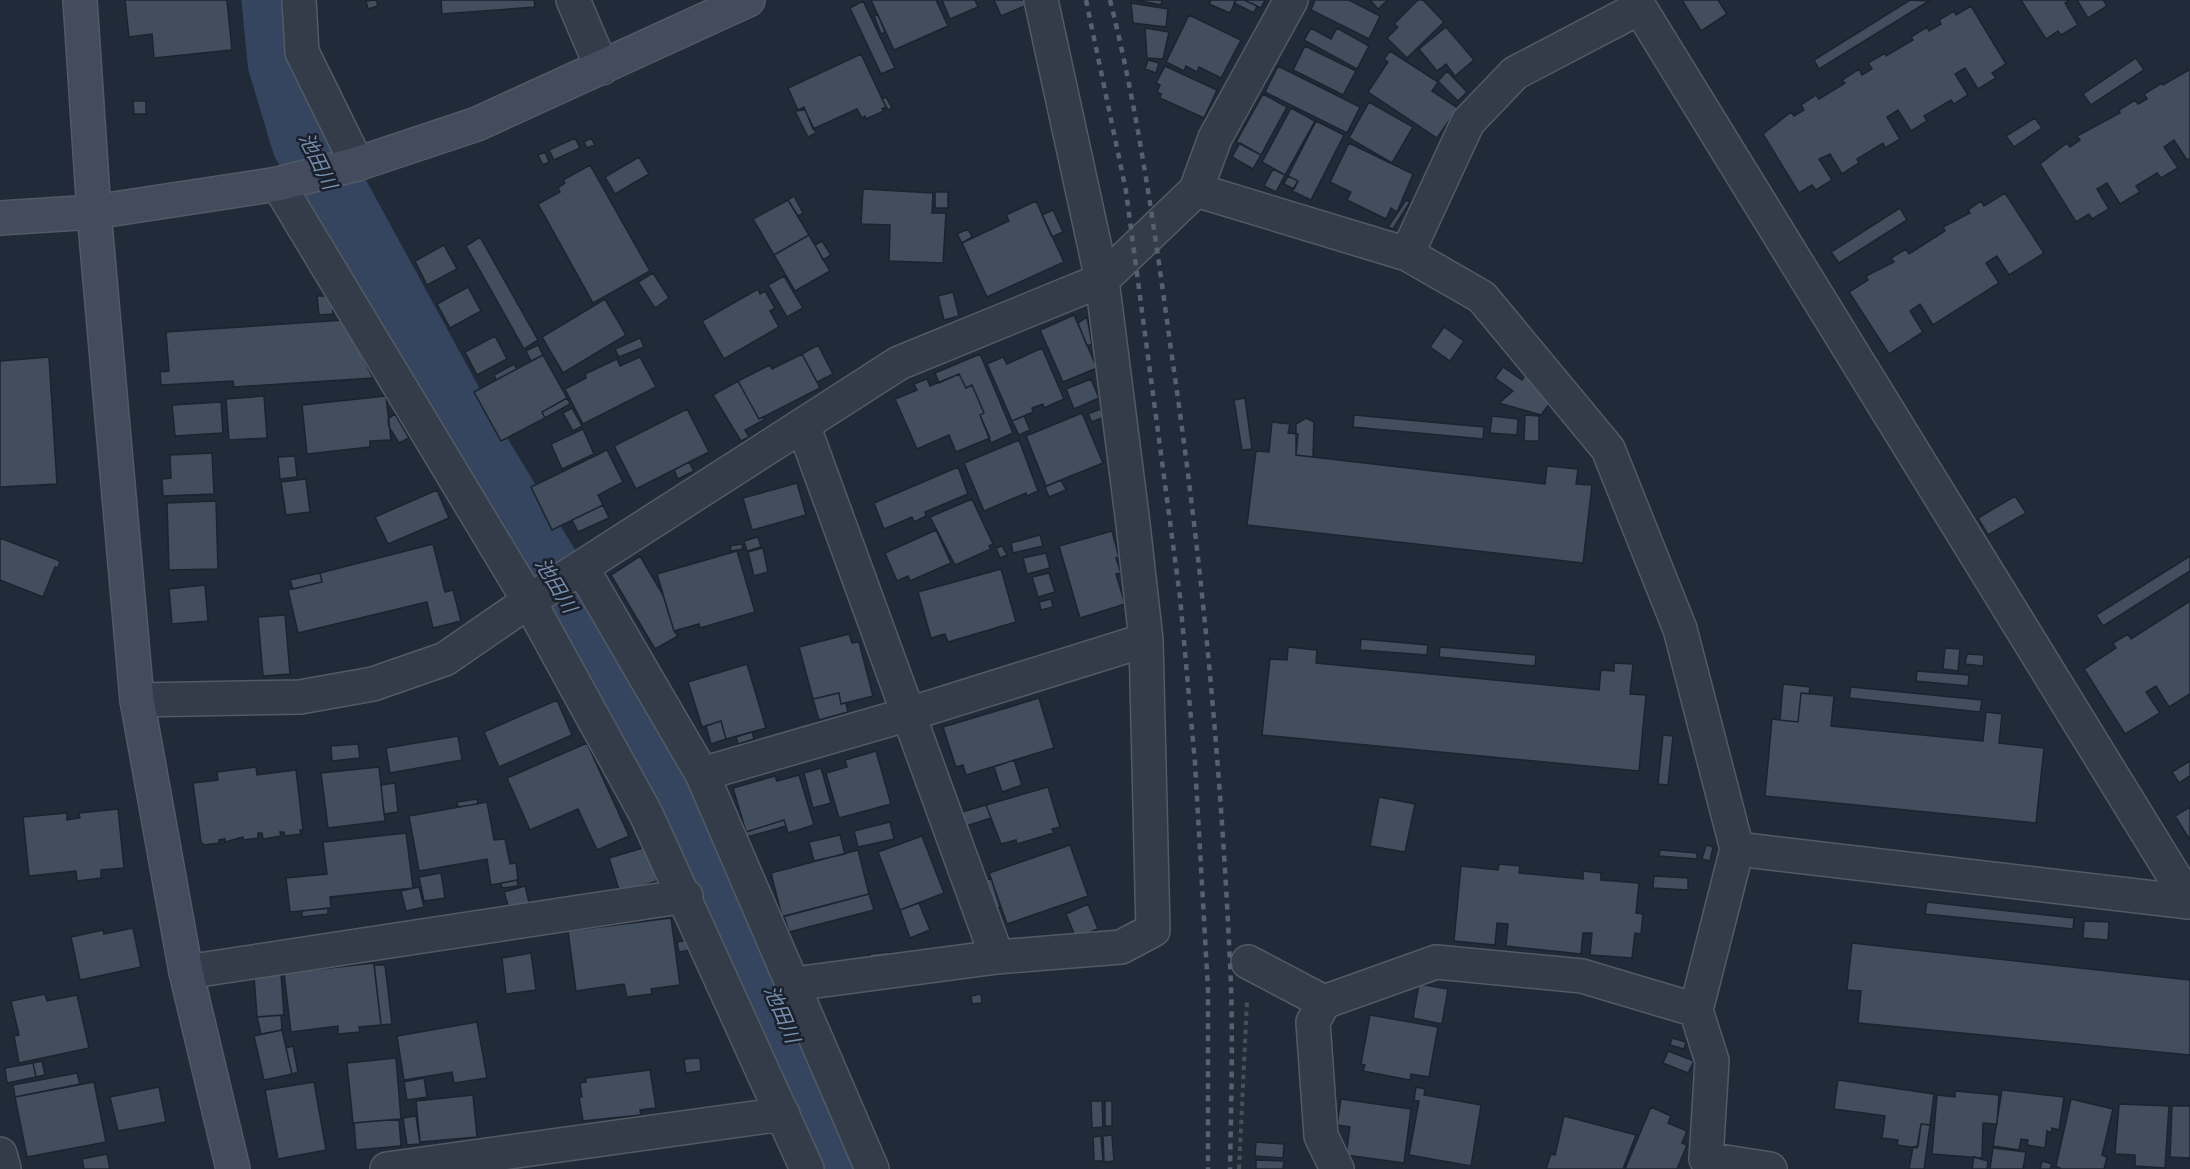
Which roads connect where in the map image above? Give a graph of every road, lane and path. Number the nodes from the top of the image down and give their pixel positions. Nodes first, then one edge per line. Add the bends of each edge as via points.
1 (80, 0) edge
2 (299, 0) edge
3 (573, 0) edge
4 (748, 0) edge
5 (1041, 0) edge
6 (1292, 0) edge
7 (1637, 4) edge
8 (602, 68) junction
9 (356, 164) junction
10 (279, 183) junction
11 (1196, 190) junction
12 (94, 212) junction
13 (0, 218) edge
14 (1407, 254) junction
15 (1102, 280) junction
16 (803, 425) junction
17 (580, 569) junction
18 (530, 600) junction
19 (1146, 640) junction
20 (137, 700) junction
21 (909, 714) junction
22 (702, 774) junction
23 (1737, 849) junction
24 (686, 896) junction
25 (2189, 902) edge
26 (997, 957) junction
27 (1248, 962) joint
28 (186, 972) junction
29 (794, 984) junction
30 (1324, 1002) junction
31 (1696, 1010) junction
32 (783, 1114) junction
33 (0, 1154) edge
34 (4, 1169) edge
35 (233, 1169) edge
36 (387, 1169) edge
37 (807, 1169) edge
38 (872, 1169) edge
39 (1239, 1169) edge
40 (1337, 1169) edge
41 (1770, 1169) edge

1 - 12 street
2 - 9 street via 302,52
3 - 8 street
4 - 8 street
5 - 15 street
6 - 11 street via 1215,138
7 - 14 street via 1515,73 1468,122
7 - 25 street
8 - 9 street via 477,124
9 - 10 street
10 - 12 street
10 - 18 street
11 - 14 street
11 - 15 street
12 - 13 street
12 - 20 street
14 - 23 street via 1482,297 1608,449 1680,629
15 - 16 street via 899,363
15 - 19 street
16 - 17 street
16 - 21 street
17 - 18 street
17 - 22 street
18 - 20 street via 445,659 373,684 300,697
18 - 24 street
19 - 21 street
19 - 26 street via 1153,930 1120,947
20 - 28 street
21 - 22 street
21 - 26 street
22 - 29 street
23 - 25 street
23 - 31 street
24 - 28 street
24 - 32 street
26 - 29 street
27 - 30 street
27 - 39 path
28 - 35 street
29 - 38 street
30 - 31 street via 1436,962 1582,976
30 - 40 street via 1313,1022 1320,1125 1321,1136
31 - 41 street via 1712,1061 1706,1159
32 - 36 street
32 - 37 street
33 - 34 street

